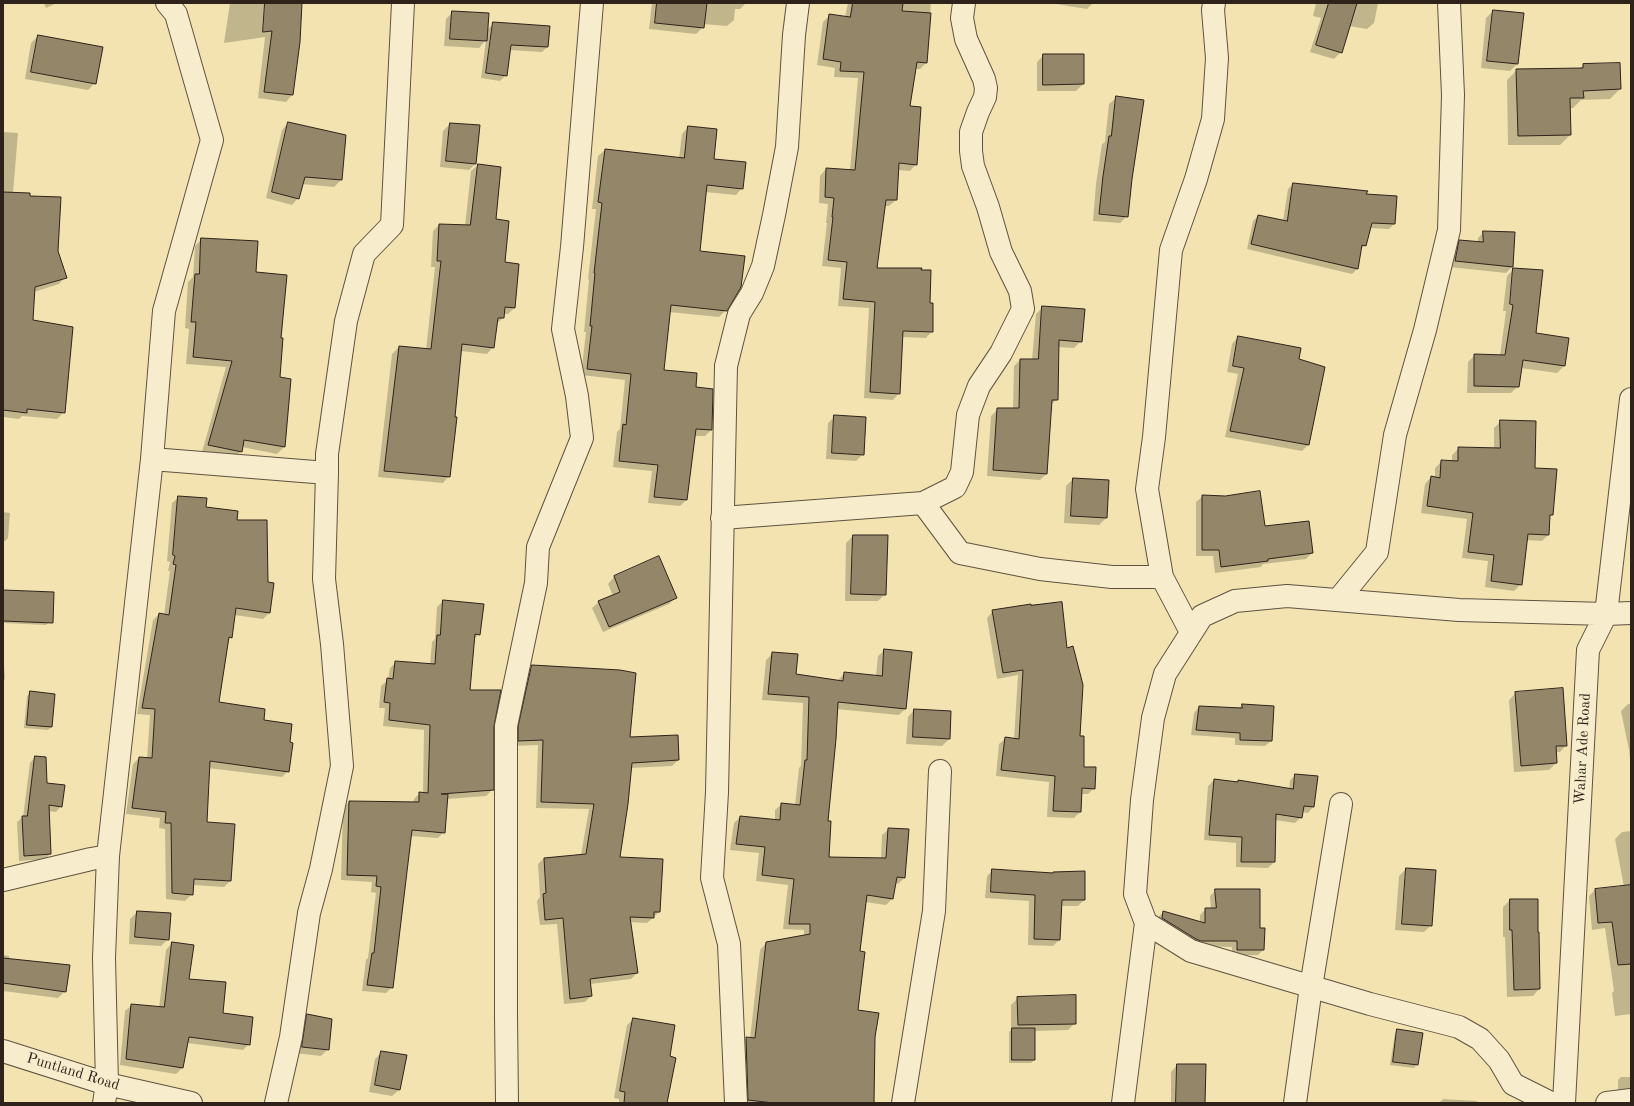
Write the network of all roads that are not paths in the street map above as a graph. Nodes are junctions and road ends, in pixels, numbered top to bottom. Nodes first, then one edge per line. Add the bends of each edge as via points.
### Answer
1 (167, 3) edge
2 (403, 3) edge
3 (592, 3) edge
4 (798, 3) edge
5 (964, 3) edge
6 (1214, 3) edge
7 (1449, 3) edge
8 (1631, 399) edge
9 (152, 459) junction
10 (327, 473) junction
11 (923, 503) junction
12 (722, 518) junction
13 (1162, 577) junction
14 (1338, 600) junction
15 (1631, 612) edge
16 (1606, 614) junction
17 (1191, 632) junction
18 (940, 771) dead end
19 (1341, 804) dead end
20 (108, 856) junction
21 (3, 880) edge
22 (1146, 923) junction
23 (1311, 987) junction
24 (3, 1051) edge
25 (106, 1093) edge
26 (1631, 1100) edge
27 (191, 1103) edge
28 (276, 1103) edge
29 (507, 1103) edge
30 (736, 1103) edge
31 (903, 1103) edge
32 (1123, 1103) edge
33 (1295, 1103) edge
34 (1551, 1103) edge
35 (1564, 1103) edge
36 (1607, 1103) edge

1 - 9 street via 176,14 212,140 164,311
2 - 10 street via 392,225 364,254 346,321 327,454
3 - 29 street via 563,329 577,396 582,438 538,547 536,583 506,726
4 - 12 street via 787,148 774,215 763,266 752,293 739,314 726,366
5 - 11 street via 962,18 966,39 986,88 971,132 973,166 988,207 1000,252 1020,291 1023,308 1001,353 979,386 968,415 962,472 955,487
6 - 13 street via 1217,58 1213,119 1196,180 1171,250 1147,489
7 - 14 street via 1453,95 1449,230 1425,330 1395,435 1377,552
8 - 16 street, Wahar Ade Road
9 - 10 street
9 - 20 street
10 - 28 street via 324,579 342,766 322,869 309,913 291,1037
11 - 12 street
11 - 13 street via 960,553 1040,569 1112,577
12 - 30 street via 717,792 712,878 729,944
13 - 17 street
14 - 16 street via 1459,610
14 - 17 street via 1287,596 1235,601 1202,616
15 - 16 street
16 - 35 street, Wahar Ade Road via 1588,650
17 - 22 street via 1165,674 1153,718 1142,800 1135,894
18 - 31 street via 934,911
19 - 23 street
20 - 21 street
20 - 25 street via 104,958
22 - 23 street via 1192,951
22 - 32 street
23 - 33 street
23 - 34 street via 1459,1027 1480,1039 1499,1060 1513,1084
24 - 25 street, Puntland Road
25 - 27 street, Puntland Road
26 - 36 street

